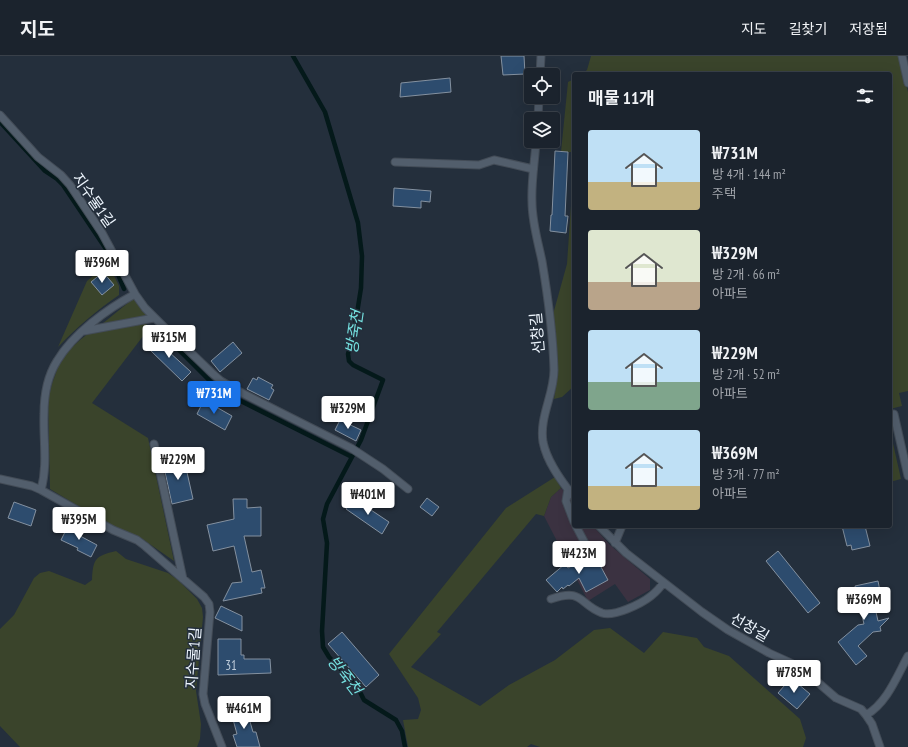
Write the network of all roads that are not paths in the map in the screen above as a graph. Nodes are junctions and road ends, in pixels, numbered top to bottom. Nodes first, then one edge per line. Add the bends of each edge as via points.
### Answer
1 (541, 56) edge
2 (902, 56) edge
3 (540, 68) edge
4 (908, 83) edge
5 (0, 115) edge
6 (535, 148) edge
7 (395, 162) dead end
8 (534, 168) junction
9 (135, 294) junction
10 (154, 318) junction
11 (83, 331) junction
12 (894, 414) dead end
13 (154, 444) dead end
14 (908, 476) edge
15 (0, 479) edge
16 (568, 489) junction
17 (42, 490) junction
18 (408, 490) dead end
19 (572, 494) edge
20 (572, 517) edge
21 (577, 528) edge
22 (601, 528) edge
23 (621, 528) edge
24 (615, 543) junction
25 (588, 549) dead end
26 (183, 579) junction
27 (664, 583) junction
28 (551, 599) dead end
29 (908, 656) edge
30 (866, 714) junction
31 (222, 747) edge
32 (880, 747) edge

1 - 3 lane
2 - 4 lane
5 - 9 lane, 지수물1길 via 38,157 61,175 70,186 102,233
6 - 8 lane, 선창길
7 - 8 lane via 479,165 494,160
8 - 16 lane, 선창길 via 532,209 546,290 554,371 542,433 547,454
9 - 10 lane, 지수물1길
9 - 11 lane
10 - 11 lane
10 - 18 lane, 지수물1길 via 221,381 351,448 383,469
11 - 17 lane via 67,347 49,378 45,395 46,461
12 - 14 lane
13 - 26 lane
15 - 17 lane, 지수물1길
16 - 19 lane, 선창길
16 - 20 lane via 566,501
17 - 26 lane, 지수물1길 via 113,530 137,540
21 - 25 lane
22 - 24 lane, 선창길
23 - 24 lane
24 - 27 lane, 선창길
26 - 31 lane, 지수물1길 via 209,604 203,694
27 - 28 lane via 650,598 612,614 602,613 577,596
27 - 30 lane, 선창길 via 728,630 791,662 836,698 861,709
29 - 30 lane via 885,698 873,711
30 - 32 lane

